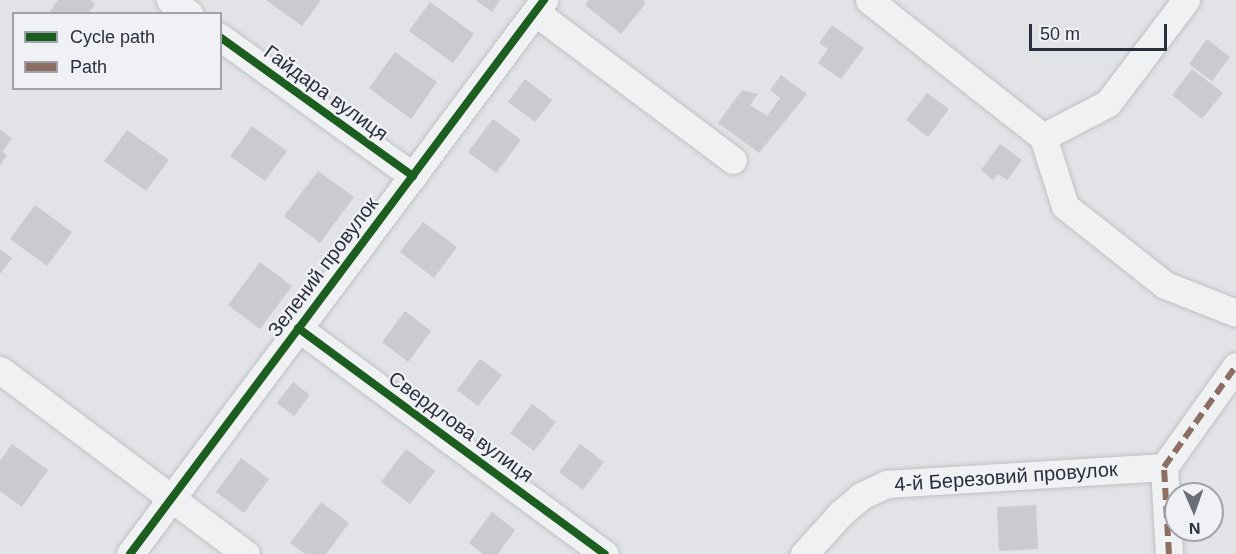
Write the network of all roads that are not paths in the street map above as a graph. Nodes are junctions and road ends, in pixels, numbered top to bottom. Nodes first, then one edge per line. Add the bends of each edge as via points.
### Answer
1 (170, 0) edge
2 (869, 0) edge
3 (1186, 0) edge
4 (540, 6) edge
5 (186, 12) edge
6 (222, 38) edge
7 (1042, 137) junction
8 (733, 160) dead end
9 (413, 176) junction
10 (1236, 313) edge
11 (298, 328) junction
12 (1236, 366) edge
13 (0, 370) edge
14 (1164, 467) junction
15 (172, 498) junction
16 (130, 554) edge
17 (246, 554) edge
18 (604, 554) edge
19 (804, 554) edge
20 (1169, 554) edge

1 - 5 street
2 - 7 street
3 - 7 street via 1108,103
4 - 8 street
4 - 9 street, Зелений провулок
6 - 9 street, Гайдара вулиця
7 - 10 street via 1065,206 1165,285
9 - 11 street, Зелений провулок
11 - 15 street, Зелений провулок
11 - 18 street, Свердлова вулиця
12 - 14 street
13 - 15 street
14 - 19 street, 4-й Березовий провулок via 887,484 861,496
14 - 20 street
15 - 16 street, Зелений провулок
15 - 17 street

